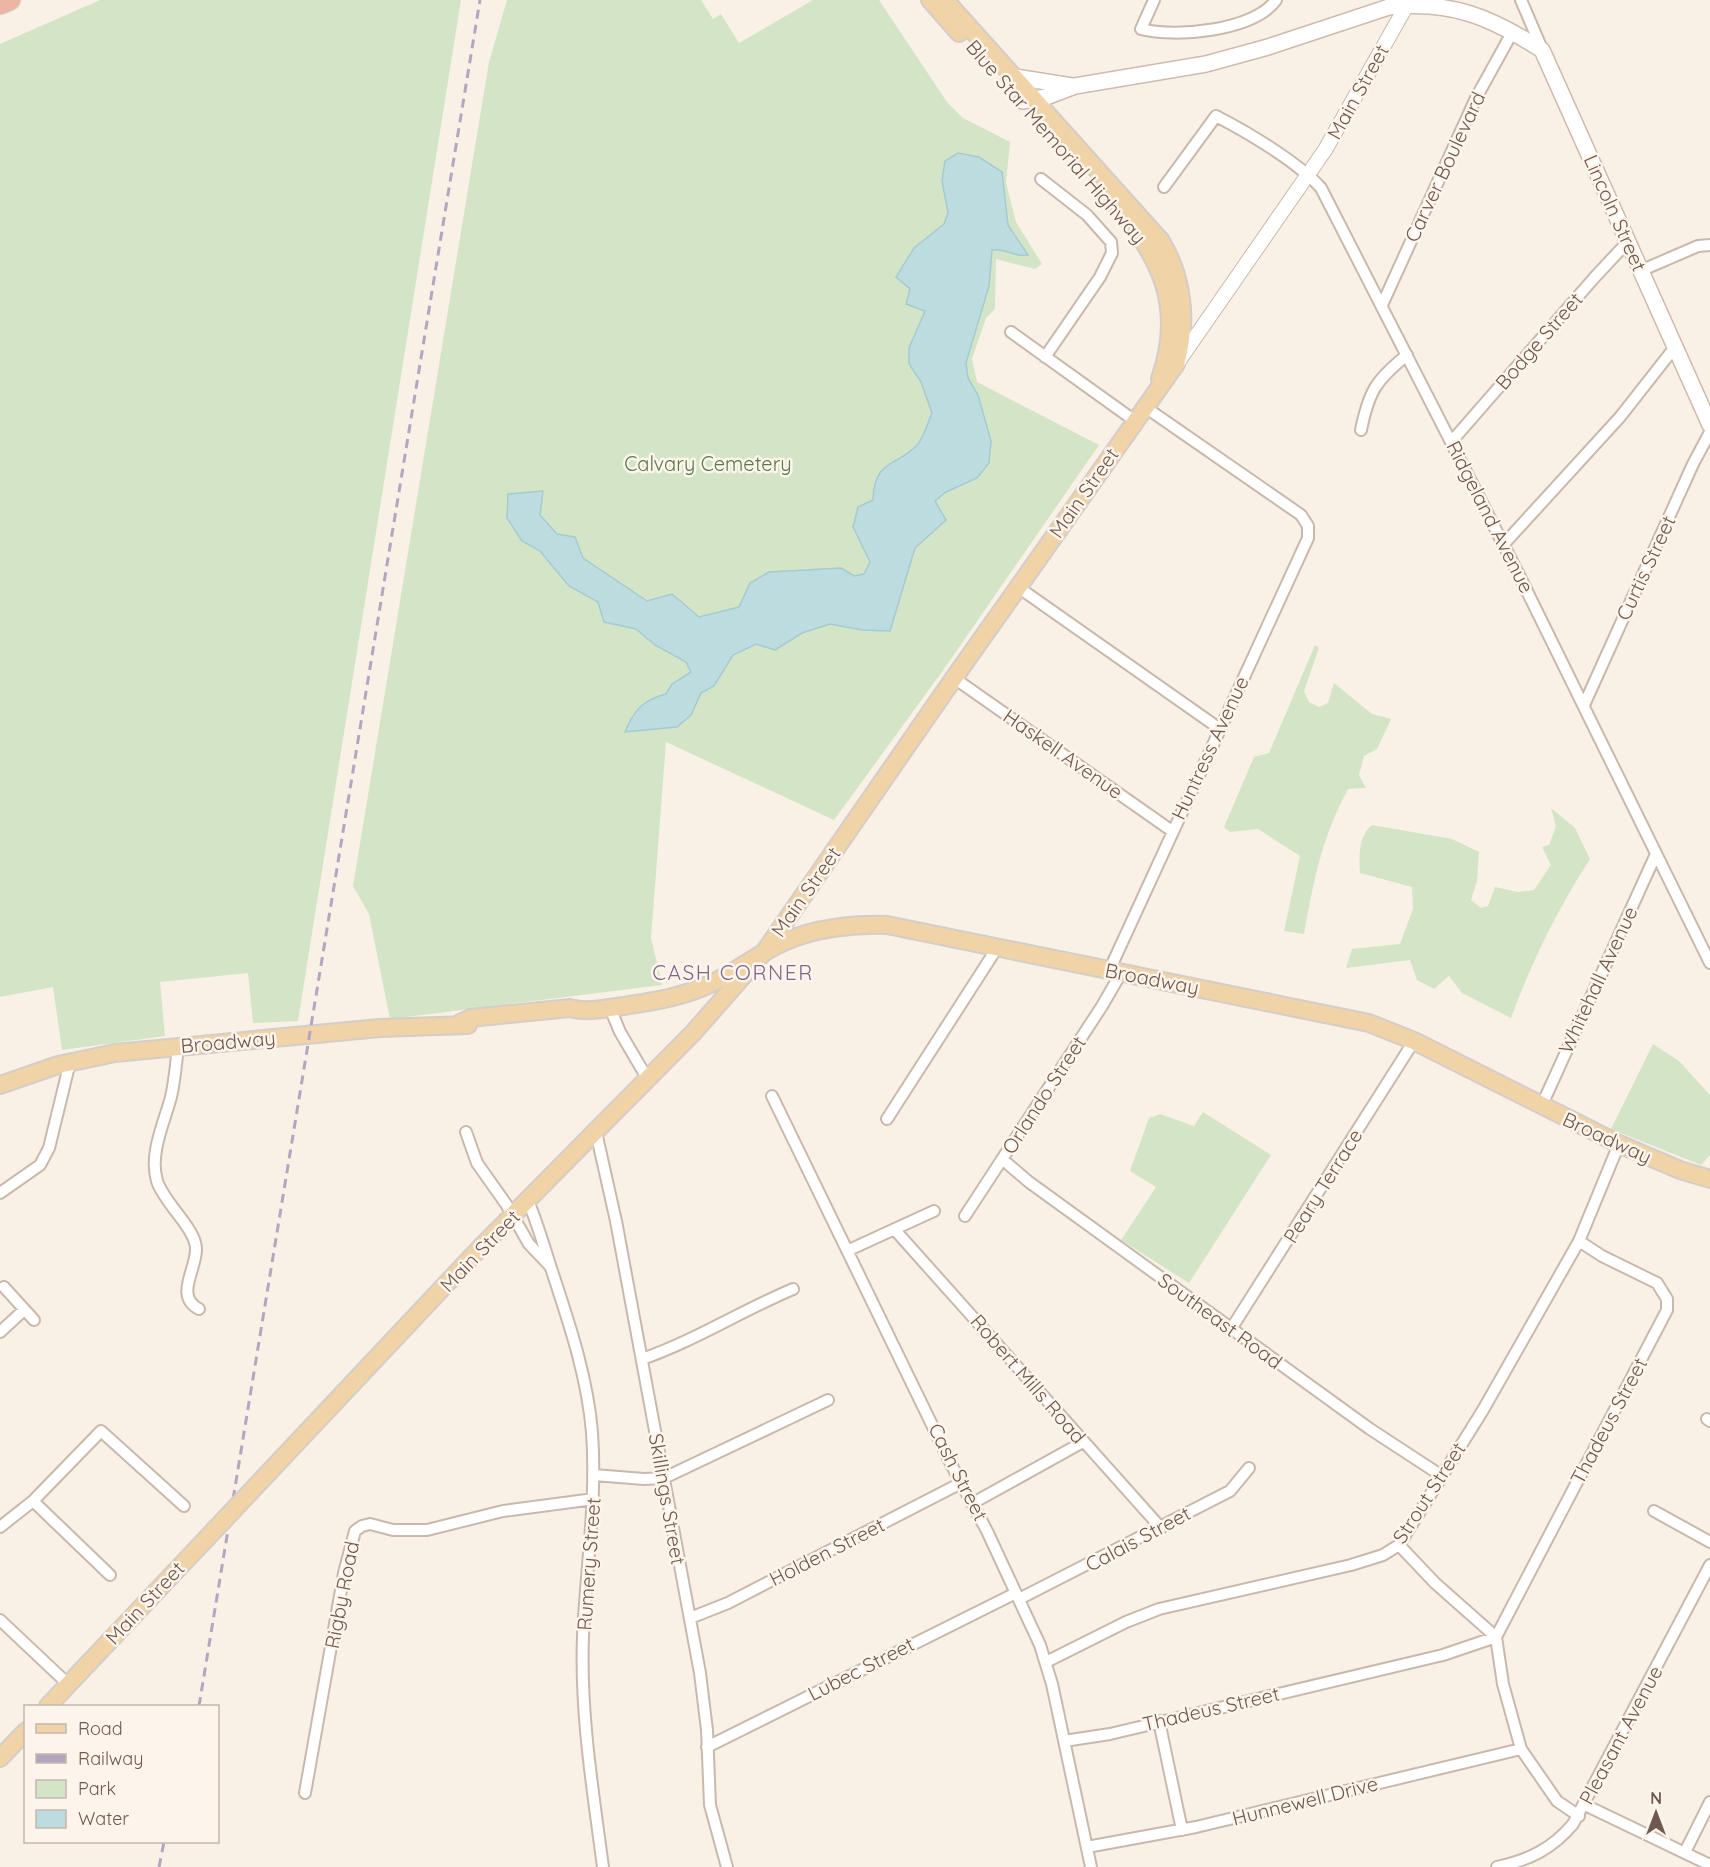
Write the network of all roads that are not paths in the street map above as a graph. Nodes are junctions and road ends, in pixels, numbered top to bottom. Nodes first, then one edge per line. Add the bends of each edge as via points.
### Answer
1 (10, 0) edge
2 (930, 0) edge
3 (945, 0) edge
4 (1154, 0) edge
5 (1276, 0) edge
6 (1521, 0) edge
7 (1409, 2) edge
8 (0, 4) edge
9 (1513, 31) junction
10 (1542, 50) junction
11 (1015, 77) junction
12 (1075, 86) junction
13 (1029, 100) junction
14 (1308, 176) junction
15 (1041, 179) dead end
16 (1164, 187) dead end
17 (1629, 245) junction
18 (1710, 245) edge
19 (1640, 270) junction
20 (1382, 305) junction
21 (1011, 333) dead end
22 (1675, 347) junction
23 (1407, 355) junction
24 (1045, 357) junction
25 (1176, 364) junction
26 (1144, 409) junction
27 (1710, 425) edge
28 (1361, 430) dead end
29 (1710, 432) edge
30 (1452, 441) junction
31 (1503, 545) junction
32 (1018, 586) junction
33 (954, 678) junction
34 (1584, 705) junction
35 (1220, 729) junction
36 (1172, 831) junction
37 (1656, 854) junction
38 (997, 948) junction
39 (765, 951) junction
40 (1710, 963) edge
41 (1115, 972) junction
42 (610, 1008) junction
43 (1414, 1041) junction
44 (178, 1047) junction
45 (70, 1062) junction
46 (647, 1078) junction
47 (0, 1085) edge
48 (772, 1096) dead end
49 (1541, 1107) junction
50 (887, 1119) dead end
51 (466, 1132) dead end
52 (596, 1132) junction
53 (1619, 1144) junction
54 (1002, 1159) junction
55 (1708, 1176) edge
56 (0, 1193) edge
57 (528, 1201) junction
58 (934, 1211) dead end
59 (514, 1216) junction
60 (965, 1216) dead end
61 (895, 1230) junction
62 (1579, 1241) junction
63 (849, 1250) junction
64 (550, 1266) junction
65 (4, 1287) dead end
66 (792, 1289) dead end
67 (199, 1309) dead end
68 (24, 1310) junction
69 (34, 1320) dead end
70 (1231, 1329) junction
71 (0, 1332) edge
72 (642, 1359) junction
73 (828, 1400) dead end
74 (1083, 1442) junction
75 (1250, 1468) dead end
76 (594, 1475) junction
77 (1442, 1476) junction
78 (664, 1478) junction
79 (961, 1483) junction
80 (594, 1499) junction
81 (33, 1501) junction
82 (973, 1503) junction
83 (184, 1506) dead end
84 (1654, 1511) dead end
85 (0, 1527) edge
86 (1161, 1528) junction
87 (1710, 1542) edge
88 (1398, 1545) junction
89 (1710, 1565) edge
90 (110, 1575) dead end
91 (1017, 1596) junction
92 (690, 1618) junction
93 (0, 1620) edge
94 (1496, 1637) junction
95 (1046, 1662) junction
96 (69, 1685) junction
97 (50, 1705) edge
98 (1159, 1721) junction
99 (24, 1733) edge
100 (1064, 1741) junction
101 (707, 1746) junction
102 (1521, 1749) junction
103 (0, 1758) edge
104 (305, 1793) dead end
105 (1710, 1802) edge
106 (1585, 1805) junction
107 (1578, 1816) junction
108 (1182, 1830) junction
109 (1087, 1847) junction
110 (1685, 1852) junction
111 (1710, 1865) edge
112 (603, 1867) edge
113 (727, 1867) edge
114 (1091, 1867) edge
115 (1497, 1867) edge

1 - 8 highway
2 - 13 main road, Blue Star Memorial Highway
3 - 11 main road, Blue Star Memorial Highway
4 - 5 street via 1142,29 1163,34 1230,25 1264,10
6 - 10 street, Lincoln Street
7 - 9 main road via 1471,11
7 - 12 main road via 1372,10 1268,47 1206,64
7 - 14 street, Main Street
9 - 10 main road
9 - 20 street, Carver Boulevard via 1476,98
10 - 17 main road, Lincoln Street
11 - 12 main road
11 - 13 main road, Blue Star Memorial Highway
12 - 13 main road
13 - 25 main road, Blue Star Memorial Highway via 1144,220 1165,249 1177,280 1183,314
13 - 26 main road, Blue Star Memorial Highway via 1125,215 1162,274 1170,312 1169,341 1163,369
14 - 16 street, Ridgeland Avenue via 1216,116
14 - 20 street, Ridgeland Avenue via 1321,188
14 - 25 street, Main Street
15 - 24 street via 1087,215 1111,242 1112,253
17 - 19 main road, Lincoln Street
17 - 30 street, Bodge Street via 1594,278
18 - 19 street via 1698,246
19 - 22 main road, Lincoln Street
20 - 23 street, Ridgeland Avenue
21 - 24 street
22 - 27 main road, Lincoln Street
22 - 31 street via 1620,417
23 - 28 street via 1373,387
23 - 30 street, Ridgeland Avenue
24 - 26 street
25 - 26 main road, Main Street
26 - 32 main road, Main Street
26 - 35 street, Huntress Avenue via 1301,515 1308,526 1308,538
29 - 34 street, Curtis Street
30 - 31 street, Ridgeland Avenue
31 - 34 street, Ridgeland Avenue
32 - 33 main road, Main Street
32 - 35 street
33 - 36 street, Haskell Avenue
33 - 39 main road, Main Street
34 - 37 street, Ridgeland Avenue
35 - 36 street, Huntress Avenue
36 - 41 street, Huntress Avenue
37 - 40 street, Ridgeland Avenue
37 - 49 street, Whitehall Avenue
38 - 39 main road, Broadway via 887,925 864,924 809,934
38 - 41 main road, Broadway
38 - 50 street
39 - 42 main road, Broadway via 698,990
39 - 46 main road, Main Street
41 - 43 main road, Broadway via 1369,1023
41 - 54 street, Orlando Street via 1102,1006
42 - 44 main road, Broadway via 570,1008 471,1018 459,1023
42 - 46 street
43 - 49 main road, Broadway
43 - 70 street, Peary Terrace
44 - 45 main road, Broadway
44 - 67 street via 171,1095 156,1149 155,1171 161,1192 196,1245 187,1297
45 - 47 main road, Broadway
45 - 56 street via 49,1148 40,1165
46 - 52 main road, Main Street
48 - 63 street, Cash Street
49 - 53 main road, Broadway
51 - 59 street, Rumery Street via 477,1163
52 - 57 main road, Main Street
52 - 72 street, Skillings Street
53 - 55 main road, Broadway via 1680,1170
53 - 62 street, Strout Street
54 - 60 street, Orlando Street
54 - 70 street, Southeast Road
57 - 59 main road, Main Street
57 - 64 street, Rumery Street
58 - 61 street
59 - 64 street, Rumery Street via 529,1244
59 - 96 main road, Main Street, bridge
61 - 63 street
61 - 74 street, Robert Mills Road
62 - 77 street, Strout Street
62 - 94 street, Thadeus Street via 1657,1283 1667,1299 1667,1310
63 - 79 street, Cash Street
64 - 76 street, Rumery Street via 583,1374
65 - 68 street
66 - 72 street via 675,1348
68 - 69 street
68 - 71 street
70 - 77 street, Southeast Road via 1389,1443
72 - 78 street, Skillings Street
73 - 78 street
74 - 82 street
74 - 86 street, Robert Mills Road
75 - 86 street, Calais Street via 1230,1491
76 - 78 street
76 - 80 street, Rumery Street
77 - 88 street, Strout Street
78 - 92 street, Skillings Street
79 - 82 street, Cash Street
79 - 92 street, Holden Street via 728,1603
80 - 104 street, Rigby Road via 503,1511 427,1530 393,1530 370,1524 355,1531
80 - 112 street, Rumery Street via 583,1672 588,1754
81 - 83 street via 101,1431
81 - 85 street
81 - 90 street
82 - 91 street, Cash Street
84 - 87 street
86 - 91 street, Calais Street
88 - 94 street
88 - 95 street, Strout Street via 1383,1555 1351,1565 1159,1609
89 - 106 street, Pleasant Avenue
91 - 95 street, Cash Street
91 - 101 street, Lubec Street
92 - 101 street, Skillings Street
93 - 96 street
94 - 98 street, Thadeus Street via 1443,1655
94 - 102 street via 1503,1684
95 - 100 street, Cash Street
96 - 97 main road, Main Street
98 - 100 street, Thadeus Street
98 - 108 street
99 - 103 main road
100 - 109 street, Cash Street
101 - 113 street, Skillings Street via 710,1804
102 - 107 street via 1550,1793
102 - 108 street, Hunnewell Drive
105 - 110 street
106 - 107 street, Pleasant Avenue
106 - 110 street
107 - 115 street, Pleasant Avenue via 1545,1851
108 - 109 street, Hunnewell Drive
109 - 114 street, Cash Street
110 - 111 street

